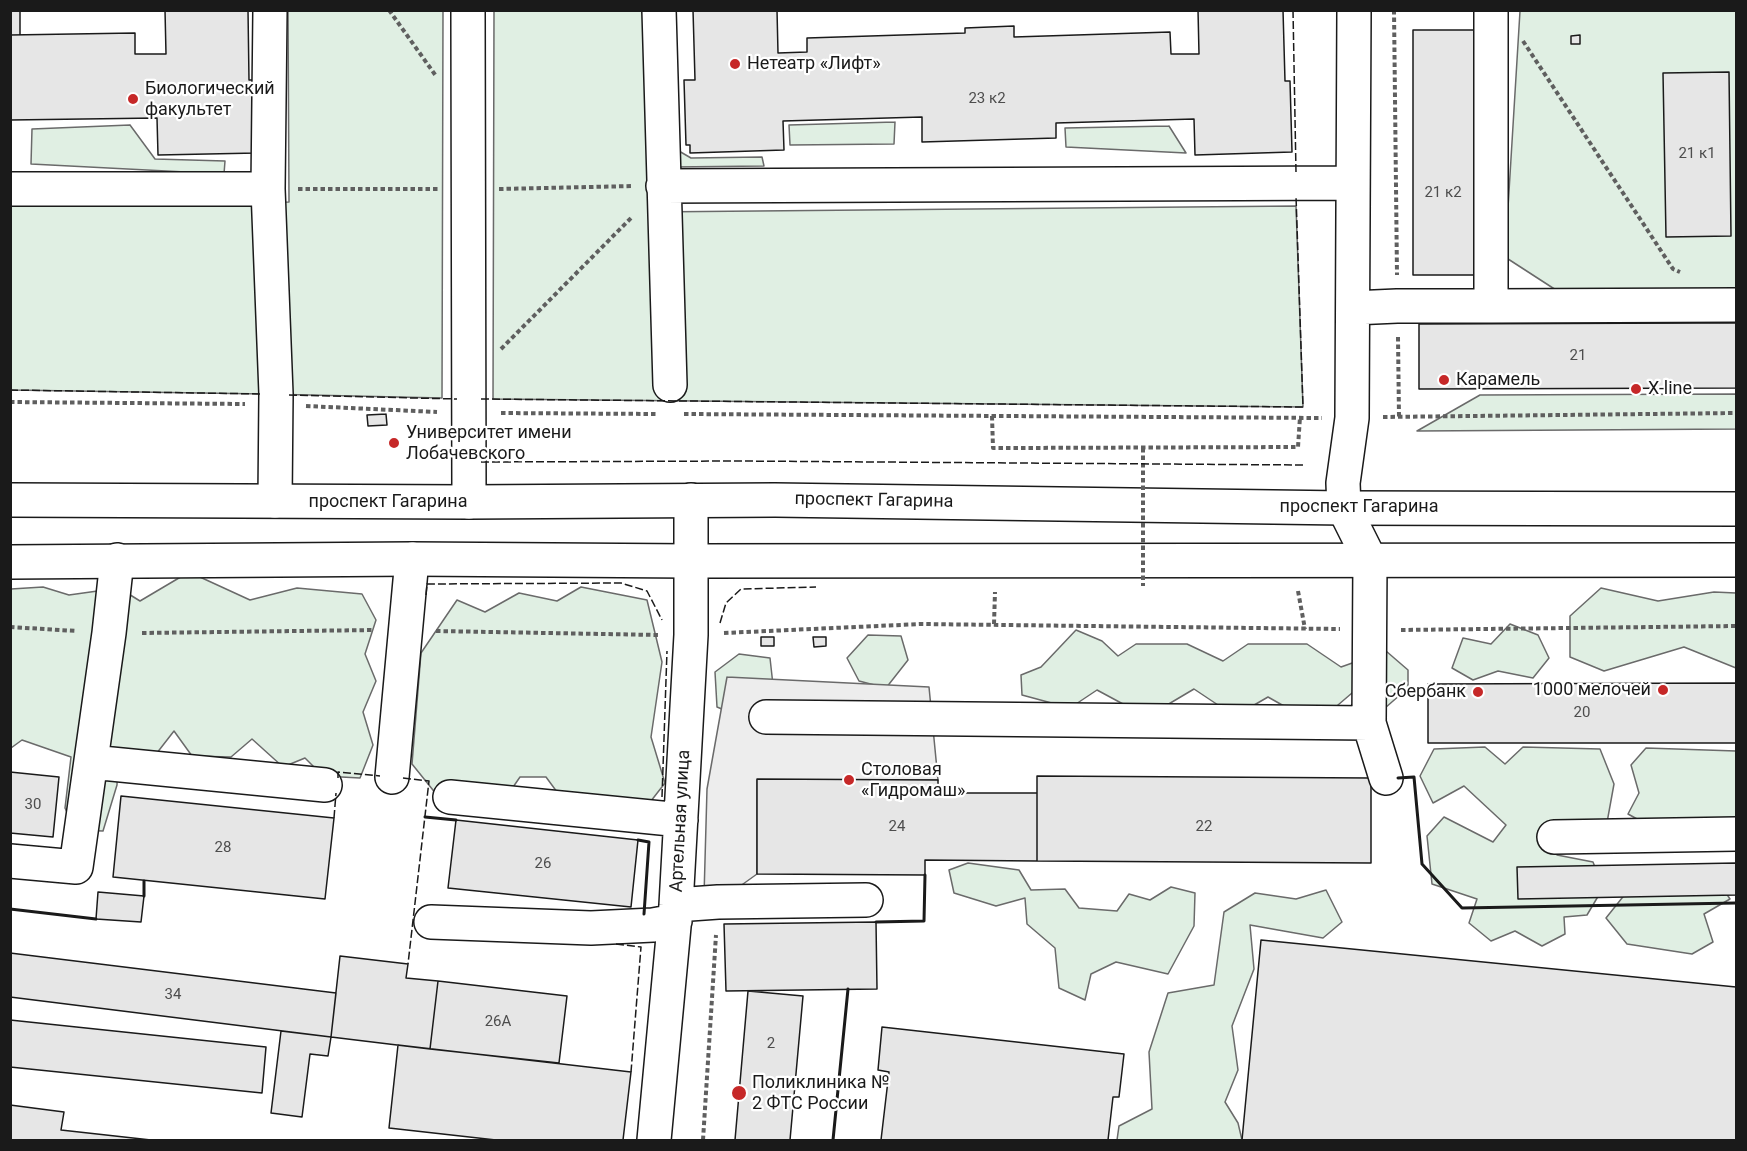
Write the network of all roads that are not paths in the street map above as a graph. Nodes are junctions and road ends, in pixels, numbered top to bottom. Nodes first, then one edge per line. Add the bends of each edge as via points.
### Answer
1 (270, 10) edge
2 (468, 10) edge
3 (659, 10) edge
4 (1354, 10) edge
5 (1491, 10) edge
6 (1353, 183) junction
7 (663, 186) junction
8 (10, 189) edge
9 (268, 189) junction
10 (1737, 305) edge
11 (1491, 306) junction
12 (1353, 308) junction
13 (670, 385) dead end
14 (10, 500) edge
15 (691, 500) junction
16 (275, 501) junction
17 (469, 502) junction
18 (1344, 508) junction
19 (1737, 509) edge
20 (412, 559) junction
21 (117, 560) junction
22 (1370, 560) junction
23 (1737, 560) edge
24 (691, 561) junction
25 (10, 562) edge
26 (766, 717) dead end
27 (1369, 723) junction
28 (91, 762) junction
29 (392, 777) dead end
30 (1386, 778) dead end
31 (325, 785) dead end
32 (450, 797) dead end
33 (681, 820) junction
34 (1737, 834) edge
35 (1554, 837) dead end
36 (10, 861) edge
37 (866, 900) dead end
38 (675, 913) junction
39 (431, 922) dead end
40 (654, 1140) edge

1 - 9 main road
2 - 17 main road
3 - 7 main road
4 - 6 main road
5 - 11 main road
6 - 7 main road
6 - 12 main road
7 - 13 main road
8 - 9 main road
9 - 16 main road via 276,394
10 - 11 main road
11 - 12 main road
12 - 18 main road via 1352,418
14 - 16 main road, проспект Гагарина
15 - 17 main road, проспект Гагарина
15 - 18 main road, проспект Гагарина
15 - 24 main road, Артельная улица
16 - 17 main road, проспект Гагарина
18 - 19 main road, проспект Гагарина
18 - 22 main road
20 - 21 main road
20 - 24 main road
20 - 29 main road
21 - 25 main road
21 - 28 main road
22 - 23 main road
22 - 24 main road
22 - 27 main road
24 - 33 main road, Артельная улица
26 - 27 main road
27 - 30 main road
28 - 31 main road
28 - 36 main road via 76,867
32 - 33 main road
33 - 38 main road, Артельная улица
34 - 35 main road
37 - 38 main road via 718,902
38 - 39 main road via 652,925
38 - 40 main road, Артельная улица

